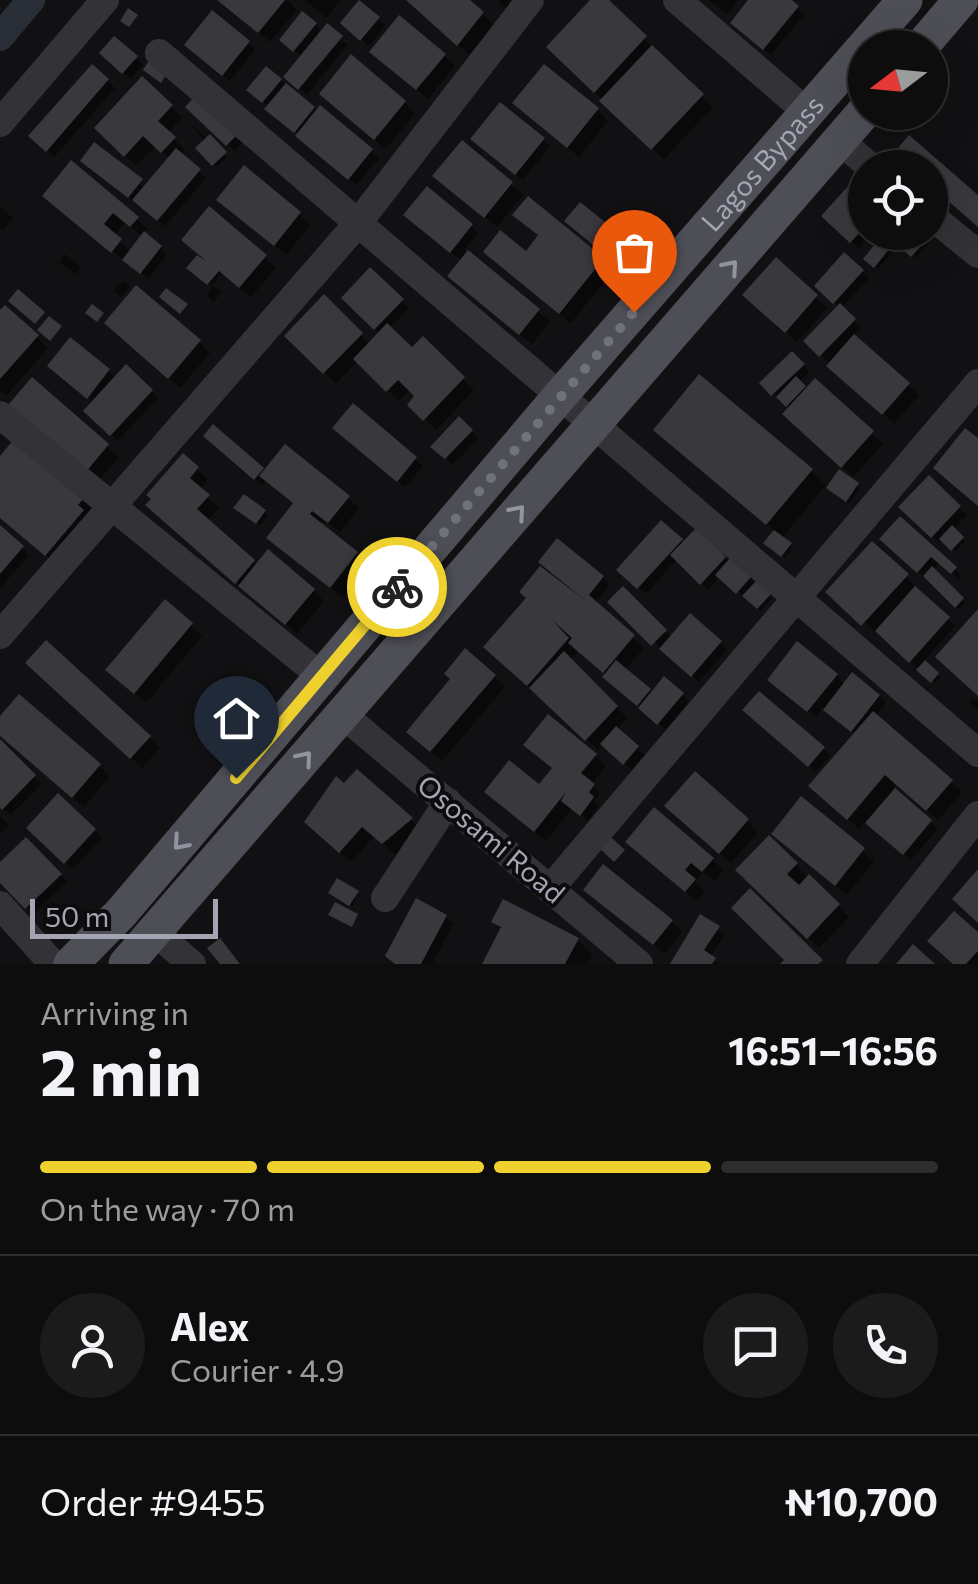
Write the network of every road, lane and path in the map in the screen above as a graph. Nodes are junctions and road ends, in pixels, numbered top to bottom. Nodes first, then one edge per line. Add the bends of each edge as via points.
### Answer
1 (105, 0) edge
2 (530, 0) edge
3 (678, 0) edge
4 (905, 0) edge
5 (961, 0) edge
6 (935, 30) edge
7 (159, 53) dead end
8 (808, 113) junction
9 (0, 123) edge
10 (849, 130) edge
11 (840, 141) junction
12 (851, 150) edge
13 (358, 223) junction
14 (948, 230) edge
15 (978, 254) edge
16 (978, 383) edge
17 (559, 397) junction
18 (0, 415) edge
19 (592, 427) junction
20 (114, 508) junction
21 (798, 596) junction
22 (0, 635) edge
23 (321, 676) junction
24 (342, 714) junction
25 (978, 753) edge
26 (448, 802) junction
27 (978, 815) edge
28 (550, 889) junction
29 (385, 898) dead end
30 (0, 905) edge
31 (156, 934) junction
32 (53, 964) edge
33 (71, 964) edge
34 (126, 964) edge
35 (192, 964) edge
36 (639, 964) edge
37 (860, 964) edge

1 - 9 street
2 - 13 street
3 - 8 street
4 - 8 main road, Lagos Bypass
5 - 6 main road
7 - 13 street
8 - 17 main road, Lagos Bypass
10 - 11 main road, Lagos Bypass
11 - 12 street
19 -> 11 main road, Lagos Bypass
13 - 17 street
13 - 20 street
14 - 15 street
16 - 21 street
17 - 19 street
17 - 23 main road, Lagos Bypass
18 - 20 street
19 - 21 street
24 -> 19 main road, Lagos Bypass
20 - 22 street
20 - 23 street
21 - 25 street
21 - 28 street
23 -> 33 main road, Lagos Bypass
24 - 26 street, Ososami Road
31 -> 24 main road, Lagos Bypass
26 - 28 street, Ososami Road
26 - 29 street
27 - 37 street
28 - 36 street, Ososami Road
30 - 32 street
31 - 34 main road, Lagos Bypass
31 - 35 street

